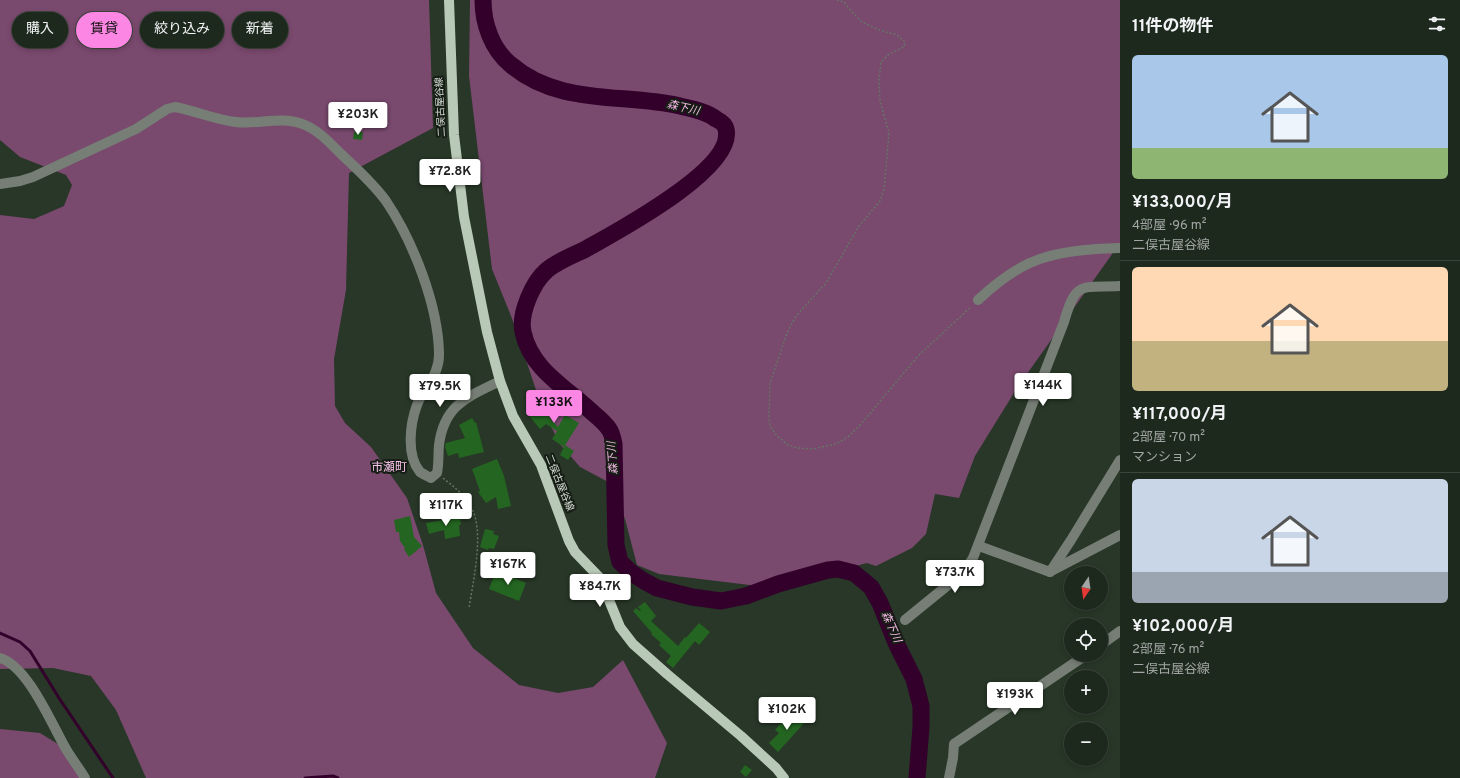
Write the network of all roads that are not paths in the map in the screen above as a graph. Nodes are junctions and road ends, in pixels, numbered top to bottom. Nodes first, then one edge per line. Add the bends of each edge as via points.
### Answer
1 (449, 0) edge
2 (0, 184) edge
3 (1120, 248) edge
4 (1120, 286) edge
5 (978, 300) road end
6 (500, 381) junction
7 (1120, 460) edge
8 (1120, 535) edge
9 (979, 546) junction
10 (1050, 572) junction
11 (905, 620) dead end
12 (1120, 631) edge
13 (1108, 640) edge
14 (0, 658) edge
15 (1076, 662) edge
16 (85, 778) edge
17 (784, 778) edge
18 (948, 778) edge

1 - 6 main road, 二俣古屋谷線 via 454,135 464,217 487,332
2 - 6 street via 20,182 33,177 136,129 167,109 175,107 236,122 284,120 305,125 322,136 374,186 404,233 422,275 435,314 440,356 434,378 417,404 411,431 412,453 421,473 431,478 437,473 440,445 449,414 459,403
3 - 5 street via 1068,252 1043,258 990,289
4 - 9 street via 1082,288 1070,302
6 - 17 main road, 二俣古屋谷線 via 513,416 541,465 569,541 575,552 600,578 620,627 633,644 741,736
7 - 10 street
8 - 10 street
9 - 10 street
9 - 11 street via 964,572
12 - 13 street
14 - 16 street via 12,664 39,698
15 - 18 street via 954,744

